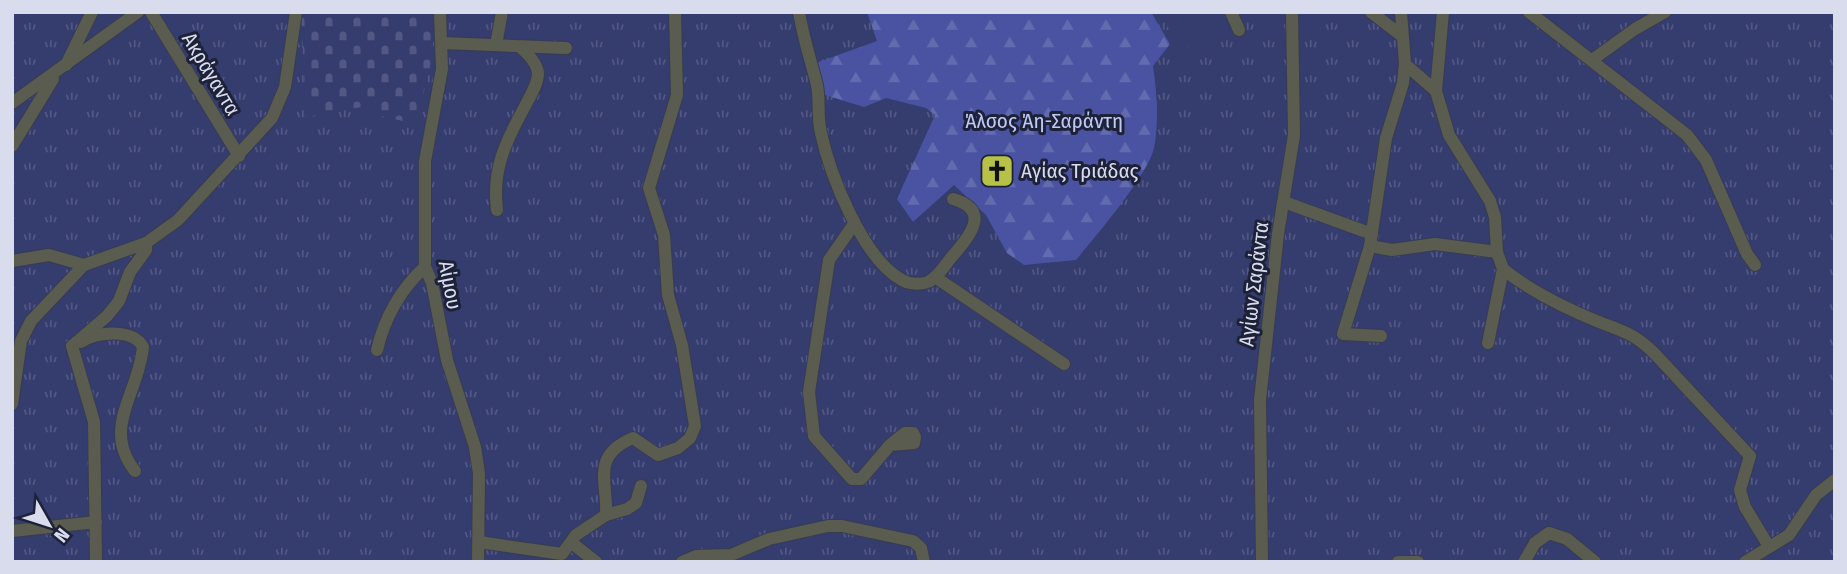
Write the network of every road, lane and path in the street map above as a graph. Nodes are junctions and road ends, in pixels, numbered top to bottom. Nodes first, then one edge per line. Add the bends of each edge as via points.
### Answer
1 (92, 12) edge
2 (138, 12) edge
3 (151, 12) edge
4 (296, 12) edge
5 (440, 12) edge
6 (502, 12) edge
7 (675, 12) edge
8 (799, 12) edge
9 (1231, 12) edge
10 (1292, 12) edge
11 (1371, 12) edge
12 (1401, 12) edge
13 (1443, 12) edge
14 (1529, 12) edge
15 (1664, 13) edge
16 (1240, 30) dead end
17 (1402, 36) junction
18 (443, 43) junction
19 (496, 45) junction
20 (520, 47) junction
21 (566, 48) dead end
22 (1592, 60) junction
23 (1405, 64) junction
24 (60, 72) junction
25 (1436, 91) junction
26 (12, 103) edge
27 (12, 146) edge
28 (239, 156) junction
29 (953, 199) dead end
30 (1284, 202) junction
31 (497, 210) dead end
32 (854, 224) junction
33 (1371, 240) junction
34 (145, 243) junction
35 (1497, 252) junction
36 (12, 261) edge
37 (84, 265) junction
38 (1755, 265) dead end
39 (425, 267) junction
40 (1503, 269) junction
41 (935, 277) junction
42 (1381, 336) dead end
43 (1488, 343) dead end
44 (73, 349) junction
45 (377, 350) dead end
46 (16, 352) edge
47 (1064, 364) dead end
48 (12, 404) edge
49 (890, 445) dead end
50 (135, 471) dead end
51 (1835, 480) edge
52 (641, 486) dead end
53 (606, 515) junction
54 (96, 522) junction
55 (12, 531) edge
56 (479, 542) junction
57 (572, 543) junction
58 (1768, 545) junction
59 (96, 562) edge
60 (478, 562) edge
61 (596, 562) edge
62 (682, 562) edge
63 (923, 562) edge
64 (1262, 562) edge
65 (1398, 562) edge
66 (1418, 562) edge
67 (1524, 562) edge
68 (1595, 562) edge
69 (1745, 562) edge

1 - 24 street
2 - 24 street
3 - 28 street, Ακράγαντα
4 - 28 street via 282,100
5 - 18 street, Αίμου
6 - 19 street
7 - 53 street via 677,95 649,188 664,235 667,286 695,426 690,438 669,453 658,455 633,438 612,453 602,470
8 - 32 street via 818,89 821,134
9 - 16 street
10 - 30 street, Αγίων Σαράντα via 1296,123
11 - 17 street
12 - 17 street
13 - 25 street
14 - 22 street
15 - 22 street
17 - 23 street
18 - 19 street
18 - 39 street, Αίμου via 441,84 426,141
19 - 20 street
20 - 21 street
20 - 31 street via 538,73 496,170
22 - 38 street via 1688,135 1706,160
23 - 25 street
23 - 33 street via 1386,138
24 - 26 street
24 - 27 street
25 - 35 street via 1449,135 1490,201
28 - 34 street via 178,220
29 - 41 street via 969,208 975,225
30 - 33 street
30 - 64 street, Αγίων Σαράντα via 1260,400
32 - 41 street via 899,279 915,284
32 - 49 street via 829,260 810,384 812,426 817,440 852,479 861,479
33 - 35 street via 1392,250 1436,244
33 - 42 street via 1343,334
34 - 37 street
34 - 44 street via 146,250 130,272 119,301
35 - 40 street
36 - 37 street via 49,254
37 - 46 street via 31,321
39 - 45 street via 390,313
39 - 56 street, Αίμου via 447,360 475,447
40 - 43 street
40 - 58 street via 1544,295 1639,338 1741,444 1750,462 1740,490 1742,499
41 - 47 street
44 - 50 street via 85,339 117,334 134,337 144,347 120,436 126,459
44 - 54 street via 94,422
46 - 48 street
51 - 58 street via 1816,495 1788,535
52 - 53 street via 636,503
53 - 57 street via 585,527
54 - 55 street
54 - 59 street
56 - 57 street via 552,555 562,554
56 - 60 street, Αίμου
57 - 61 street
58 - 69 street
62 - 63 street via 696,555 731,555 769,539 842,526 913,541 921,548
65 - 66 street
67 - 68 street via 1535,543 1549,533 1567,539

